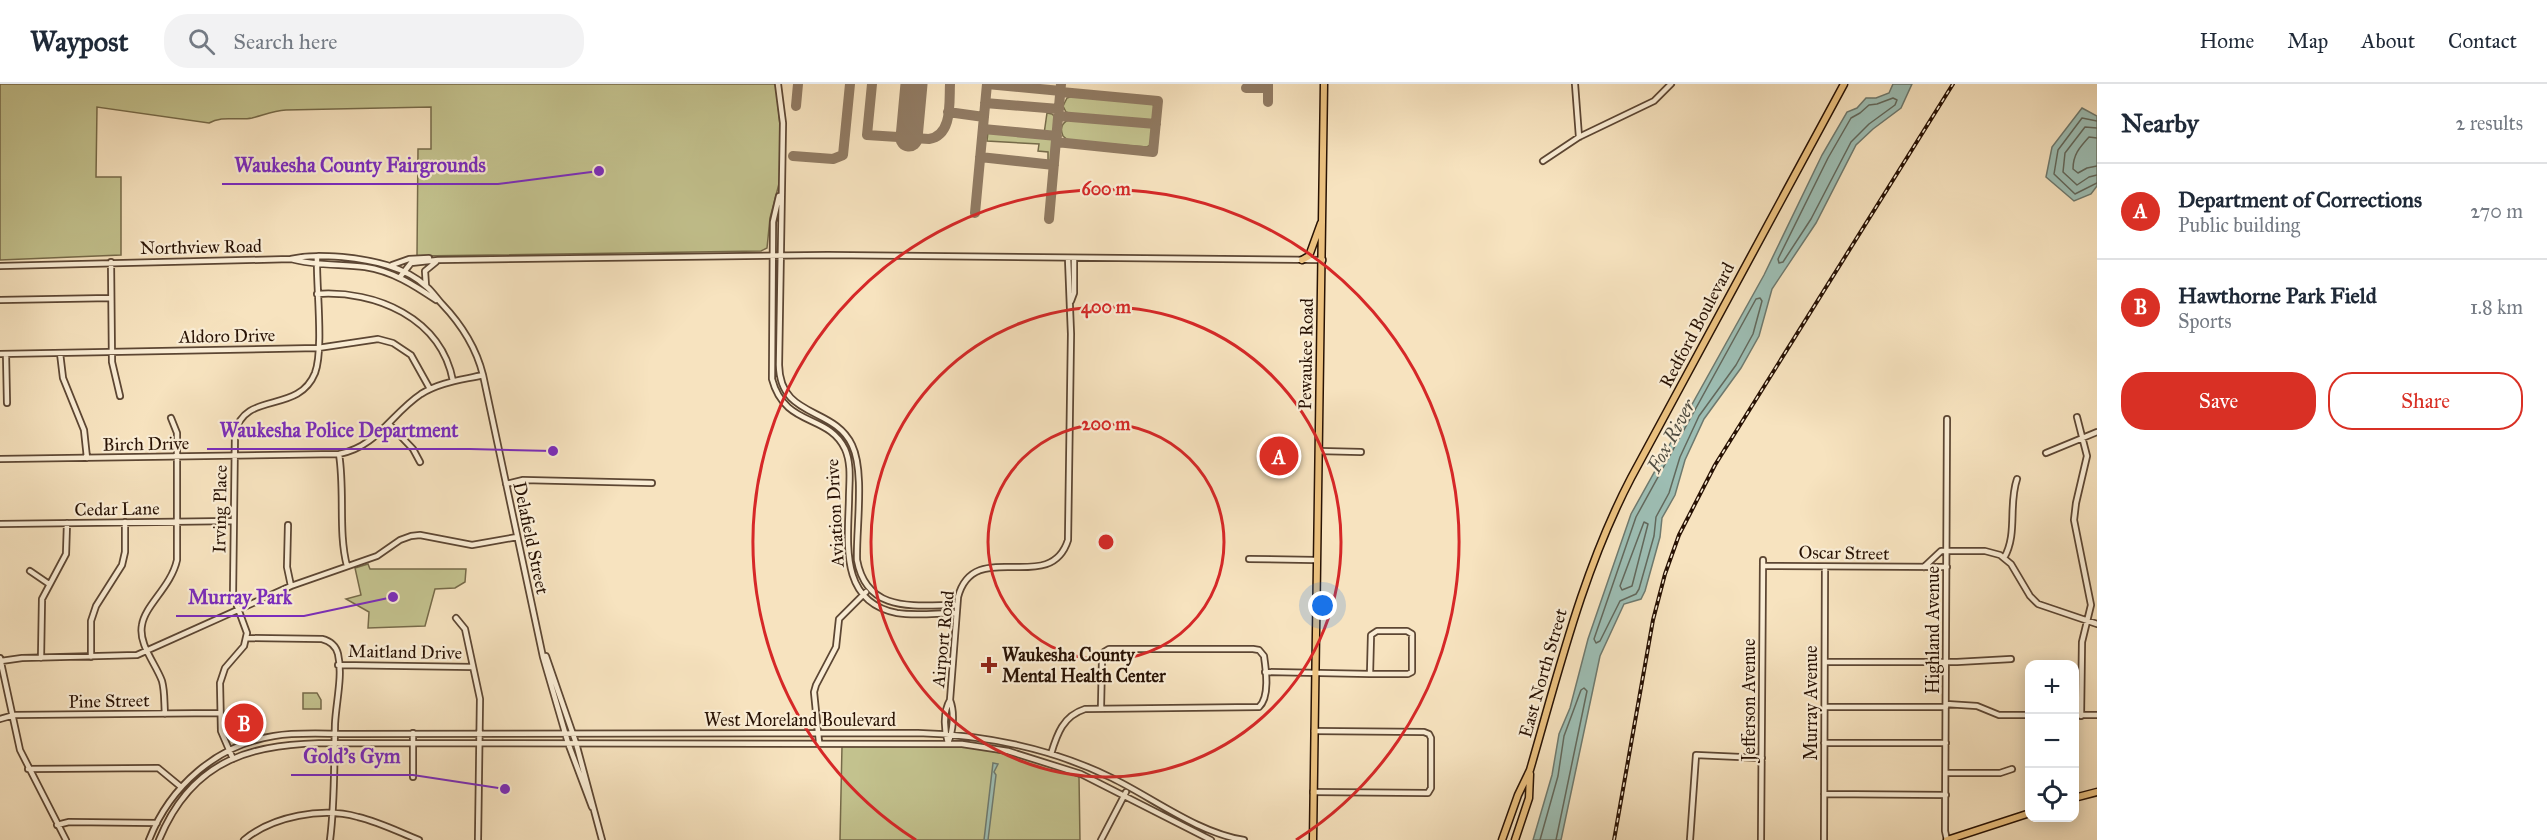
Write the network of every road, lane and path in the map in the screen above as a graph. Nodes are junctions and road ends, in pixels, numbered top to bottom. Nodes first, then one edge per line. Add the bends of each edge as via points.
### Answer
1 (778, 84) edge
2 (1324, 84) edge
3 (1575, 84) edge
4 (1671, 84) edge
5 (1844, 84) edge
6 (1579, 137) junction
7 (1543, 161) dead end
8 (782, 185) junction
9 (1323, 220) junction
10 (772, 256) junction
11 (780, 256) junction
12 (317, 257) junction
13 (1071, 258) junction
14 (413, 259) junction
15 (291, 260) junction
16 (438, 260) junction
17 (1302, 260) junction
18 (1323, 260) junction
19 (111, 262) junction
20 (317, 263) junction
21 (388, 265) junction
22 (0, 266) edge
23 (403, 271) junction
24 (400, 277) junction
25 (426, 286) junction
26 (317, 294) junction
27 (111, 298) junction
28 (0, 300) edge
29 (771, 302) junction
30 (780, 302) junction
31 (441, 303) junction
32 (318, 348) junction
33 (112, 352) junction
34 (60, 353) junction
35 (0, 354) edge
36 (6, 354) junction
37 (483, 375) junction
38 (453, 381) junction
39 (430, 389) junction
40 (785, 390) junction
41 (120, 396) dead end
42 (780, 399) junction
43 (7, 403) dead end
44 (2077, 417) dead end
45 (171, 418) dead end
46 (1947, 419) dead end
47 (830, 420) junction
48 (389, 424) junction
49 (825, 427) junction
50 (2097, 432) edge
51 (2081, 438) junction
52 (1319, 452) junction
53 (1361, 452) dead end
54 (2046, 453) dead end
55 (339, 454) junction
56 (235, 456) junction
57 (177, 457) junction
58 (87, 458) junction
59 (0, 459) edge
60 (420, 462) dead end
61 (2017, 479) dead end
62 (652, 483) dead end
63 (506, 484) junction
64 (849, 488) junction
65 (858, 488) junction
66 (849, 512) junction
67 (857, 512) junction
68 (234, 521) junction
69 (124, 522) junction
70 (178, 522) junction
71 (67, 523) junction
72 (0, 524) edge
73 (288, 525) dead end
74 (517, 537) junction
75 (1947, 550) junction
76 (2004, 558) junction
77 (1249, 559) dead end
78 (1315, 560) junction
79 (1763, 563) joint
80 (347, 566) junction
81 (1826, 567) junction
82 (1924, 567) junction
83 (1947, 567) junction
84 (30, 571) dead end
85 (48, 584) junction
86 (1585, 584) joint
87 (291, 586) junction
88 (870, 589) junction
89 (863, 594) junction
90 (913, 605) junction
91 (957, 605) junction
92 (237, 609) junction
93 (913, 613) junction
94 (956, 613) junction
95 (456, 618) dead end
96 (2088, 621) junction
97 (2097, 624) edge
98 (246, 638) junction
99 (148, 650) junction
100 (92, 657) junction
101 (41, 658) junction
102 (0, 659) edge
103 (2011, 659) dead end
104 (1825, 662) junction
105 (1947, 662) junction
106 (338, 665) junction
107 (473, 667) junction
108 (1265, 672) junction
109 (1313, 673) junction
110 (1370, 674) junction
111 (950, 700) junction
112 (1825, 706) junction
113 (1946, 706) junction
114 (1101, 707) junction
115 (220, 713) junction
116 (563, 713) junction
117 (165, 714) junction
118 (14, 715) junction
119 (2025, 715) edge
120 (2097, 715) edge
121 (2081, 716) joint
122 (0, 719) edge
123 (1314, 730) junction
124 (413, 733) junction
125 (566, 733) junction
126 (680, 733) junction
127 (728, 733) junction
128 (769, 733) junction
129 (819, 733) junction
130 (901, 733) junction
131 (335, 734) junction
132 (352, 734) junction
133 (480, 734) junction
134 (512, 734) junction
135 (540, 734) junction
136 (573, 734) junction
137 (609, 734) junction
138 (631, 734) junction
139 (945, 734) junction
140 (951, 735) junction
141 (982, 738) junction
142 (413, 742) junction
143 (480, 742) junction
144 (512, 742) junction
145 (541, 742) junction
146 (576, 742) junction
147 (609, 742) junction
148 (631, 742) junction
149 (680, 742) junction
150 (728, 742) junction
151 (769, 742) junction
152 (819, 742) junction
153 (901, 742) junction
154 (1824, 742) junction
155 (335, 743) junction
156 (352, 743) junction
157 (568, 743) junction
158 (948, 743) junction
159 (1946, 743) junction
160 (980, 746) junction
161 (229, 751) junction
162 (1051, 754) junction
163 (1762, 758) junction
164 (232, 759) junction
165 (582, 762) junction
166 (1049, 762) junction
167 (575, 765) junction
168 (28, 769) junction
169 (2012, 769) dead end
170 (1530, 770) junction
171 (1099, 772) junction
172 (1946, 772) junction
173 (413, 777) dead end
174 (1095, 780) junction
175 (584, 782) junction
176 (181, 787) junction
177 (1128, 787) junction
178 (2097, 790) edge
179 (1313, 792) junction
180 (188, 793) junction
181 (1125, 794) junction
182 (1824, 794) junction
183 (1946, 795) junction
184 (2079, 797) edge
185 (334, 814) junction
186 (2025, 815) edge
187 (156, 823) junction
188 (57, 825) junction
189 (165, 825) junction
190 (1235, 839) edge
191 (66, 840) edge
192 (149, 840) edge
193 (159, 840) edge
194 (244, 840) edge
195 (330, 840) edge
196 (419, 840) edge
197 (478, 840) edge
198 (602, 840) edge
199 (1101, 840) edge
200 (1211, 840) edge
201 (1244, 840) edge
202 (1313, 840) edge
203 (1504, 840) edge
204 (1515, 840) edge
205 (1690, 840) edge
206 (1761, 840) edge
207 (1824, 840) edge
208 (1947, 840) edge

1 - 8 street via 783,123
2 - 9 main road, Pewaukee Road
3 - 6 street
4 - 6 street via 1654,101
5 - 86 main road, Redford Boulevard via 1631,478 1603,534
6 - 7 street
8 - 10 street via 773,217
8 - 11 street
9 - 17 main road via 1309,256
9 - 18 main road, Pewaukee Road
10 - 11 street
10 - 16 street
10 - 29 street
11 - 13 street
11 - 30 street
12 - 15 street
12 - 20 street, Irving Place
12 - 21 street
13 - 17 street
13 - 91 street, Airport Road via 1074,293 1066,546 1059,557 1044,566 976,571 962,585
14 - 16 street
14 - 21 street
14 - 23 street
15 - 19 street, Northview Road
15 - 20 street, Northview Road
16 - 23 street via 412,263
16 - 25 street via 425,271
17 - 18 street
18 - 52 main road, Pewaukee Road
19 - 22 street, Northview Road
19 - 27 street
20 - 24 street, Northview Road via 368,268
20 - 26 street, Irving Place
21 - 23 street, Delafield Street
23 - 24 street
23 - 25 street, Delafield Street
24 - 31 street, Delafield Street
25 - 31 street, Delafield Street
26 - 32 street, Irving Place
26 - 38 street via 358,295 400,310 434,341
27 - 28 street
27 - 33 street
29 - 30 street
29 - 42 street via 771,371
30 - 40 street via 779,367
31 - 37 street, Delafield Street via 467,336
32 - 33 street, Aldoro Drive
32 - 39 street, Aldoro Drive via 367,340 393,343 411,356
32 - 56 street, Irving Place via 315,373 302,391 256,407 241,417 235,433
33 - 34 street, Aldoro Drive
33 - 41 street
34 - 36 street, Aldoro Drive
34 - 58 street via 63,378 84,430
35 - 36 street, Aldoro Drive
36 - 43 street
37 - 38 street, Birch Drive
37 - 63 street, Delafield Street
38 - 39 street, Birch Drive
39 - 48 street, Birch Drive
40 - 42 street
40 - 47 street, Aviation Drive via 798,405
42 - 49 street, Aviation Drive via 796,414
44 - 51 street
45 - 57 street via 177,429
46 - 75 street, Highland Avenue
47 - 49 street
47 - 65 street, Aviation Drive via 853,446
48 - 55 street, Birch Drive via 366,445
48 - 60 street
49 - 64 street, Aviation Drive via 845,449
50 - 51 street
51 - 54 street
51 - 96 street via 2087,459 2074,520 2091,600
52 - 53 street
52 - 78 main road, Pewaukee Road
55 - 56 street, Birch Drive
55 - 80 street
56 - 57 street, Birch Drive
56 - 68 street, Irving Place
57 - 58 street, Birch Drive
57 - 70 street
58 - 59 street, Birch Drive
61 - 76 street via 2012,497 2012,538
62 - 63 street via 523,480
63 - 74 street, Delafield Street
64 - 65 street
64 - 66 street, Aviation Drive
65 - 67 street, Aviation Drive
66 - 67 street
66 - 89 street, Aviation Drive via 850,569
67 - 88 street, Aviation Drive via 857,560
68 - 70 street, Cedar Lane
68 - 92 street, Irving Place via 233,595
69 - 70 street, Cedar Lane
69 - 71 street, Cedar Lane
69 - 100 street via 122,565 96,606 92,621
70 - 99 street via 175,568 141,625
71 - 72 street, Cedar Lane
71 - 85 street via 66,554
73 - 87 street via 287,567
74 - 80 street via 472,545 411,536 377,556
74 - 116 street, Delafield Street via 542,648
75 - 76 street via 1988,551
75 - 82 street
75 - 83 street, Highland Avenue
76 - 96 street via 2038,604
77 - 78 street
78 - 109 main road, Pewaukee Road
79 - 81 street, Oscar Street
79 - 163 street, Jefferson Avenue
80 - 87 street
81 - 82 street, Oscar Street
81 - 104 street, Murray Avenue
82 - 83 street, Oscar Street
83 - 105 street, Highland Avenue
84 - 85 street
85 - 101 street via 40,604
86 - 170 main road, East North Street
87 - 92 street
88 - 89 street
88 - 90 street via 890,602
89 - 93 street via 890,611
89 - 129 street via 839,619 836,647 816,685
90 - 91 street
90 - 93 street
91 - 94 street, Airport Road
92 - 98 street, Irving Place
92 - 99 street
93 - 94 street
94 - 111 street, Airport Road
95 - 107 street via 464,625
96 - 97 street
96 - 121 street via 2081,652
98 - 106 street, Maitland Drive via 324,639 337,650
98 - 115 street via 223,672
99 - 100 street via 128,656
99 - 117 street via 162,681
100 - 101 street
101 - 102 street
102 - 118 street
103 - 105 street
104 - 105 street
104 - 112 street, Murray Avenue
105 - 113 street, Highland Avenue
106 - 107 street, Maitland Drive
106 - 131 street
107 - 133 street via 480,699
108 - 109 street
108 - 114 street via 1265,700 1255,708
108 - 114 street via 1264,655 1256,649 1111,648 1102,655
109 - 110 street
109 - 123 main road, Pewaukee Road
110 - 110 street via 1373,632 1413,634 1412,672
111 - 139 street, Airport Road
111 - 140 street, Airport Road
112 - 113 street
112 - 154 street, Murray Avenue
113 - 119 street via 1977,706 1999,715
113 - 159 street, Highland Avenue
114 - 162 street via 1079,711 1068,719
115 - 117 street, Pine Street
115 - 161 street via 221,731
116 - 125 street, Delafield Street
116 - 136 street, Delafield Street
117 - 118 street, Pine Street
118 - 122 street, Pine Street
118 - 168 street via 18,745
120 - 121 street
123 - 179 main road, Pewaukee Road
123 - 179 street via 1429,734 1431,788 1422,794
124 - 132 street, West Moreland Boulevard
124 - 133 street, West Moreland Boulevard
124 - 142 street
125 - 135 street, West Moreland Boulevard
125 - 136 street, West Moreland Boulevard
125 - 157 street, Delafield Street
126 - 127 street, West Moreland Boulevard
126 - 138 street, West Moreland Boulevard
126 - 149 street
127 - 128 street, West Moreland Boulevard
127 - 150 street
128 - 129 street, West Moreland Boulevard
128 - 151 street
129 - 130 street, West Moreland Boulevard
129 - 152 street
130 - 139 street, West Moreland Boulevard
130 - 153 street
131 - 132 street, West Moreland Boulevard
131 - 155 street
131 - 161 street, West Moreland Boulevard via 272,736
132 - 156 street
133 - 134 street, West Moreland Boulevard
133 - 143 street
134 - 135 street, West Moreland Boulevard
134 - 144 street
135 - 145 street
136 - 137 street, West Moreland Boulevard
136 - 146 street, Delafield Street
137 - 138 street, West Moreland Boulevard
137 - 147 street
138 - 148 street
139 - 140 street, West Moreland Boulevard
139 - 158 street, Airport Road
140 - 141 street, West Moreland Boulevard
140 - 158 street, Airport Road
141 - 160 street
141 - 162 street, West Moreland Boulevard
142 - 143 street, West Moreland Boulevard
142 - 156 street, West Moreland Boulevard
142 - 173 street
143 - 144 street, West Moreland Boulevard
143 - 197 street
144 - 145 street, West Moreland Boulevard
145 - 157 street, West Moreland Boulevard
146 - 147 street, West Moreland Boulevard
146 - 157 street, West Moreland Boulevard
146 - 165 street, Delafield Street
147 - 148 street, West Moreland Boulevard
148 - 149 street, West Moreland Boulevard
149 - 150 street, West Moreland Boulevard
150 - 151 street, West Moreland Boulevard
151 - 152 street, West Moreland Boulevard
152 - 153 street, West Moreland Boulevard
153 - 158 street, West Moreland Boulevard
154 - 159 street
154 - 182 street, Murray Avenue
155 - 156 street, West Moreland Boulevard
155 - 164 street, West Moreland Boulevard via 275,745
155 - 185 street
157 - 167 street, Delafield Street
158 - 160 street, West Moreland Boulevard
159 - 172 street, Highland Avenue
160 - 166 street, West Moreland Boulevard
161 - 164 street
161 - 176 street, West Moreland Boulevard
162 - 166 street
162 - 171 street, West Moreland Boulevard
163 - 205 street via 1696,755
163 - 206 street, Jefferson Avenue
164 - 180 street, West Moreland Boulevard
165 - 167 street
165 - 175 street, Delafield Street
166 - 174 street, West Moreland Boulevard
167 - 175 street, Delafield Street
168 - 176 street via 158,768
168 - 188 street
169 - 172 street via 2000,773
170 - 203 main road, East North Street
170 - 204 main road, East North Street via 1529,798
171 - 174 street
171 - 177 street, West Moreland Boulevard
172 - 183 street, Highland Avenue
174 - 181 street, West Moreland Boulevard
175 - 198 street, Delafield Street
176 - 180 street
176 - 187 street, West Moreland Boulevard
177 - 181 street
177 - 190 street, West Moreland Boulevard via 1207,829
178 - 184 main road
179 - 202 main road, Pewaukee Road
180 - 189 street, West Moreland Boulevard
181 - 199 street
181 - 200 street, West Moreland Boulevard
182 - 183 street
182 - 207 street, Murray Avenue
183 - 208 street, Highland Avenue
185 - 194 street via 284,819
185 - 195 street
185 - 196 street via 357,816
186 - 208 main road
187 - 188 street
187 - 189 street
187 - 192 street, West Moreland Boulevard
188 - 191 street
189 - 193 street, West Moreland Boulevard
190 - 201 street, West Moreland Boulevard

